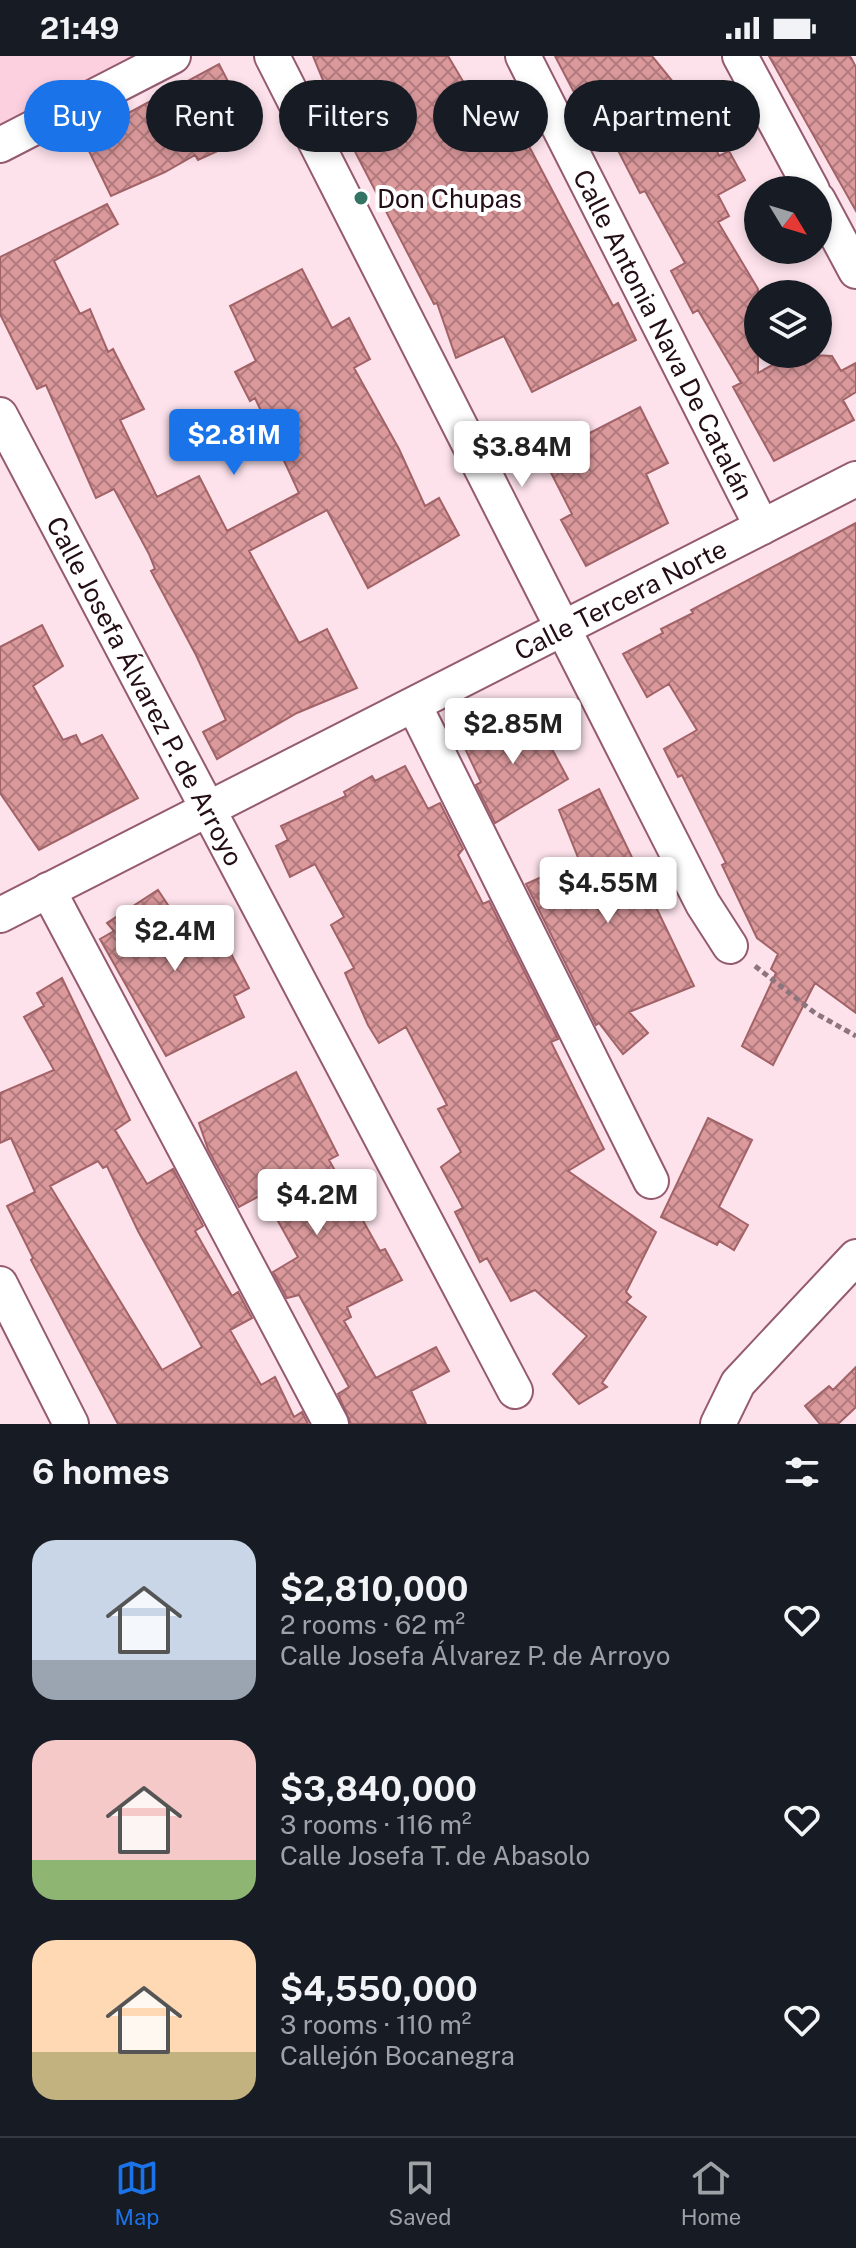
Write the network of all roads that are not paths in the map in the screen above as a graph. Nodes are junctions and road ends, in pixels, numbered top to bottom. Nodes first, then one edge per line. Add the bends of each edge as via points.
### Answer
1 (173, 56) edge
2 (272, 56) edge
3 (523, 56) edge
4 (740, 56) edge
5 (0, 145) edge
6 (804, 176) edge
7 (832, 226) edge
8 (856, 271) edge
9 (0, 415) edge
10 (856, 479) edge
11 (762, 527) junction
12 (560, 630) junction
13 (414, 705) junction
14 (208, 809) junction
15 (48, 890) junction
16 (0, 915) edge
17 (730, 946) road end
18 (651, 1181) dead end
19 (856, 1257) edge
20 (0, 1284) edge
21 (515, 1391) dead end
22 (71, 1424) edge
23 (331, 1424) edge
24 (718, 1424) edge

1 - 5 street
2 - 12 street
3 - 11 street, Calle Antonia Nava De Catalán
4 - 6 street
7 - 8 street
9 - 14 street, Calle Josefa Álvarez P. de Arroyo
10 - 11 street, Calle Tercera Norte
11 - 12 street, Calle Tercera Norte
12 - 13 street, Calle Tercera Norte
12 - 17 street
13 - 14 street, Calle Tercera Norte
13 - 18 street
14 - 15 street, Calle Tercera Norte
14 - 21 street, Calle Josefa Álvarez P. de Arroyo
15 - 16 street, Calle Tercera Norte
15 - 23 street
19 - 24 street via 738,1383
20 - 22 street

